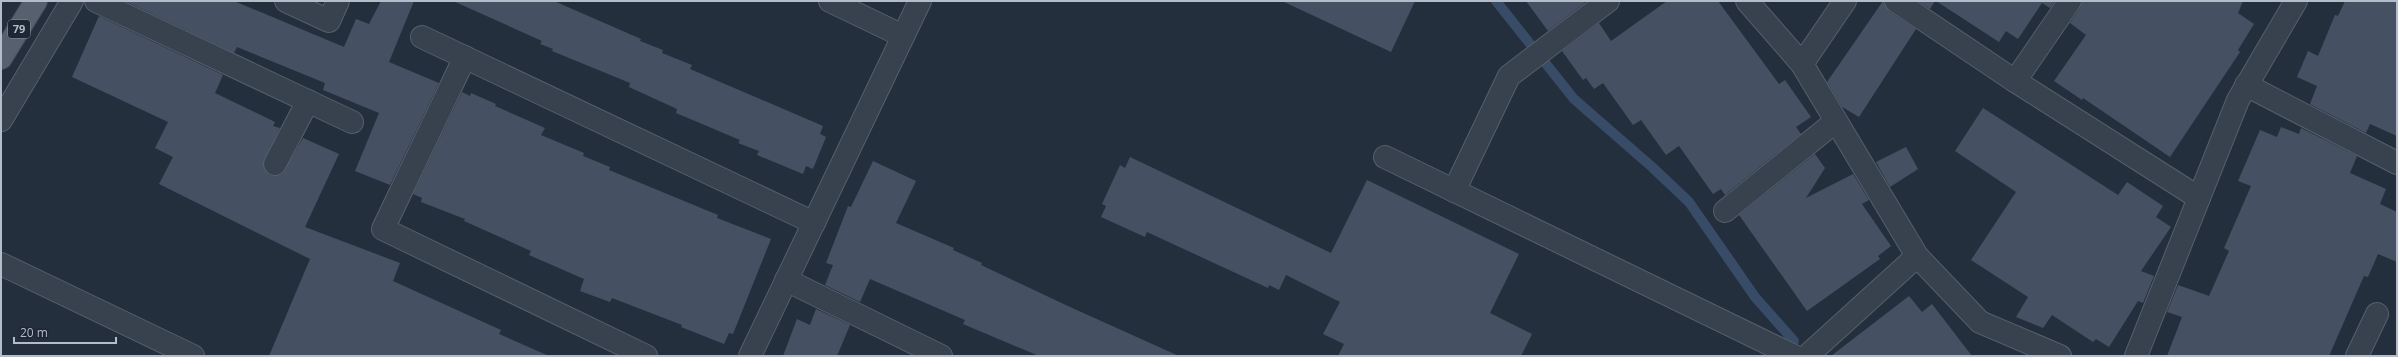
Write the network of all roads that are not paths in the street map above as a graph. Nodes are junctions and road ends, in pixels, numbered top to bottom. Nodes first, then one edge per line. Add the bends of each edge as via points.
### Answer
1 (36, 1) edge
2 (72, 1) edge
3 (96, 1) edge
4 (286, 1) edge
5 (338, 1) edge
6 (830, 1) edge
7 (920, 1) edge
8 (1608, 1) edge
9 (1747, 1) edge
10 (1845, 1) edge
11 (1896, 1) edge
12 (2070, 1) edge
13 (2296, 1) edge
14 (903, 36) junction
15 (422, 37) dead end
16 (465, 57) junction
17 (1, 58) edge
18 (1802, 64) junction
19 (2016, 81) junction
20 (2246, 85) junction
21 (308, 101) junction
22 (1, 120) edge
23 (1836, 121) junction
24 (352, 122) dead end
25 (1385, 157) dead end
26 (2397, 163) edge
27 (275, 164) dead end
28 (1454, 191) junction
29 (2199, 198) junction
30 (1725, 212) dead end
31 (814, 223) junction
32 (1917, 256) junction
33 (1, 264) edge
34 (786, 280) junction
35 (2377, 314) dead end
36 (2027, 350) edge
37 (192, 356) edge
38 (646, 356) edge
39 (750, 356) edge
40 (941, 356) edge
41 (1794, 356) edge
42 (1807, 356) edge
43 (2060, 356) edge
44 (2136, 356) edge
45 (2357, 356) edge

1 - 17 main road, 79
2 - 22 street
3 - 21 street
4 - 5 street via 329,21
6 - 14 street
7 - 14 street
8 - 28 street via 1509,76
9 - 18 street
10 - 18 street
11 - 19 street
12 - 19 street
13 - 20 street
14 - 31 street
15 - 16 street
16 - 31 street
16 - 38 street via 383,229
18 - 23 street
19 - 29 street
20 - 26 street
20 - 29 street
21 - 24 street
21 - 27 street
23 - 30 street
23 - 32 street
25 - 28 street
28 - 41 street
29 - 44 street
31 - 34 street
32 - 36 street via 1980,322
32 - 42 street
33 - 37 street
34 - 39 street
34 - 40 street
35 - 45 street
36 - 43 street

